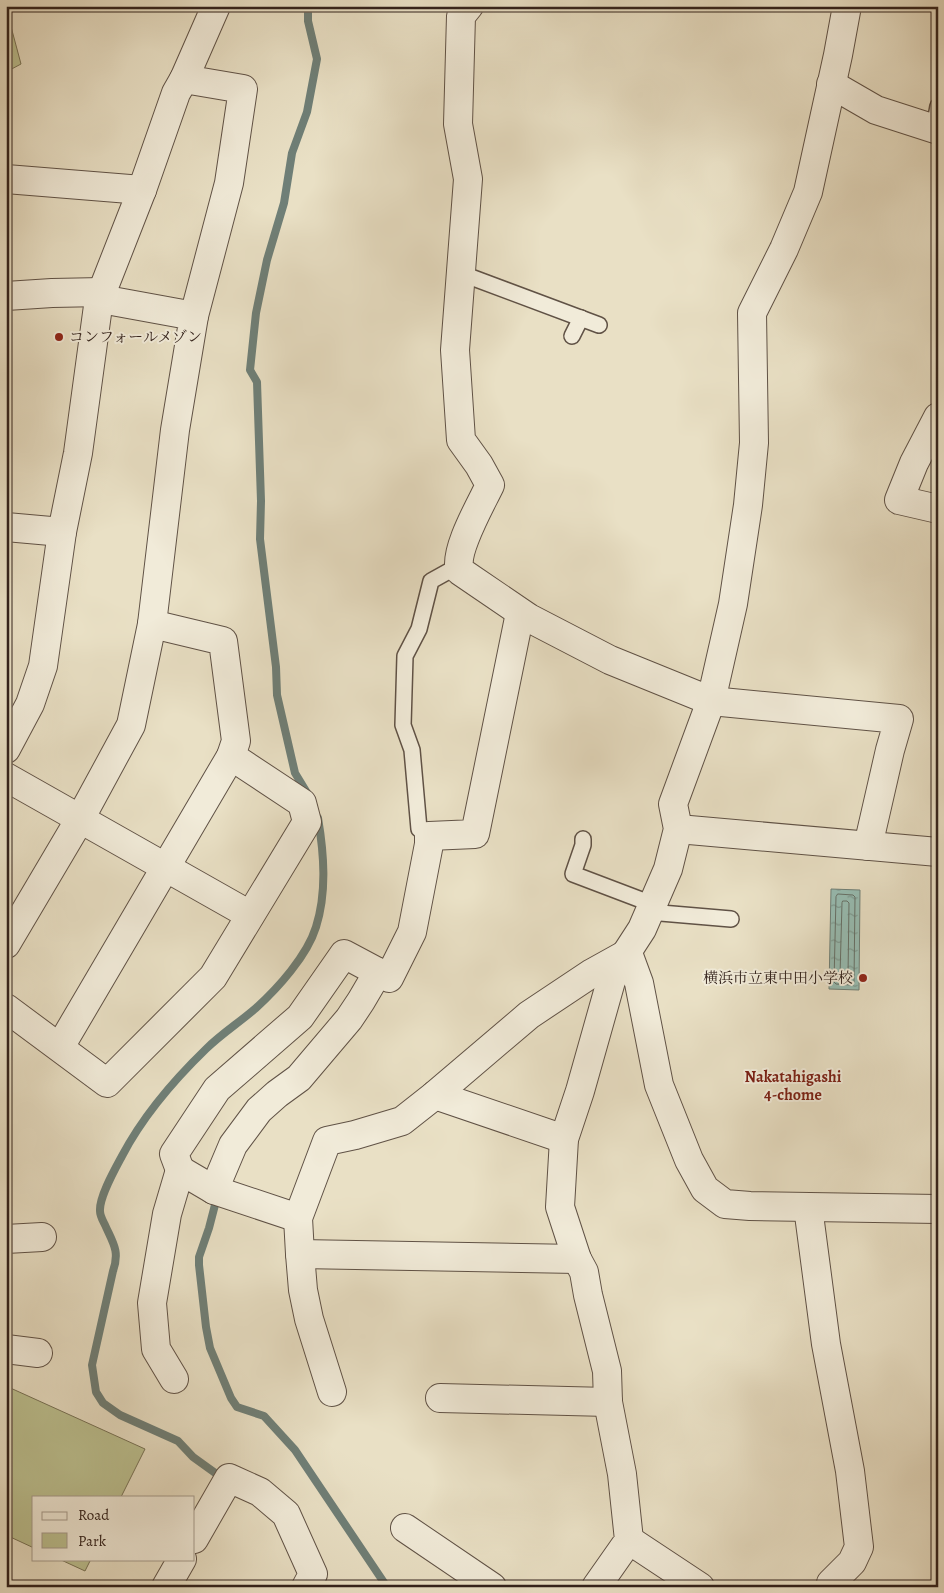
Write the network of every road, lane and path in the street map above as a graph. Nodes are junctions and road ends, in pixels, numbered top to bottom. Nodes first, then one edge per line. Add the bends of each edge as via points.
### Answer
1 (216, 6) edge
2 (469, 6) edge
3 (847, 6) edge
4 (184, 79) junction
5 (832, 84) junction
6 (936, 122) edge
7 (6, 179) edge
8 (142, 190) junction
9 (460, 274) junction
10 (101, 295) junction
11 (6, 296) edge
12 (194, 316) junction
13 (581, 318) junction
14 (599, 325) dead end
15 (572, 336) dead end
16 (938, 417) edge
17 (938, 509) edge
18 (6, 526) edge
19 (62, 532) junction
20 (458, 566) junction
21 (520, 613) junction
22 (152, 624) junction
23 (711, 701) junction
24 (6, 748) edge
25 (231, 756) junction
26 (6, 777) edge
27 (80, 819) junction
28 (678, 828) junction
29 (429, 836) junction
30 (583, 839) dead end
31 (868, 846) junction
32 (938, 852) edge
33 (166, 866) junction
34 (651, 908) junction
35 (250, 915) junction
36 (731, 919) dead end
37 (6, 944) edge
38 (628, 952) junction
39 (383, 975) junction
40 (6, 1008) edge
41 (368, 1018) dead end
42 (60, 1047) junction
43 (435, 1095) junction
44 (564, 1139) junction
45 (180, 1170) junction
46 (214, 1190) junction
47 (808, 1207) junction
48 (938, 1209) edge
49 (298, 1218) junction
50 (42, 1237) dead end
51 (6, 1239) edge
52 (300, 1254) junction
53 (577, 1259) junction
54 (6, 1349) edge
55 (38, 1353) dead end
56 (174, 1379) dead end
57 (332, 1392) dead end
58 (440, 1398) dead end
59 (608, 1402) junction
60 (404, 1528) dead end
61 (195, 1537) edge
62 (629, 1540) junction
63 (181, 1560) edge
64 (166, 1587) edge
65 (306, 1587) edge
66 (492, 1587) edge
67 (596, 1587) edge
68 (700, 1587) edge
69 (831, 1587) edge

1 - 4 street
2 - 9 street via 461,16 458,124 468,179
3 - 5 street
4 - 8 street via 176,93
4 - 12 street via 243,89 229,182
5 - 6 street via 876,110
5 - 23 street via 808,192 752,313 754,443 748,505 733,604
7 - 8 street
8 - 10 street
9 - 13 lane
9 - 20 street via 455,350 461,440 490,485 469,528
10 - 11 street via 52,292
10 - 12 street
10 - 19 street via 78,453
12 - 22 street via 175,430
13 - 14 lane
13 - 15 lane
16 - 17 street via 899,500
18 - 19 street
19 - 24 street via 43,666 30,704
20 - 21 street
20 - 29 lane via 431,581 418,630 405,656 402,725 412,750 419,829
21 - 23 street via 610,660
21 - 29 street via 475,834
22 - 25 street via 223,641 236,741
22 - 27 street via 131,725
23 - 28 street via 673,804
23 - 31 street via 899,720
25 - 33 street
25 - 35 street via 302,802 307,822
26 - 27 street
27 - 33 street
27 - 37 street
28 - 31 street
28 - 34 street via 668,869
29 - 39 street via 412,932
30 - 34 lane via 573,874
31 - 32 street
33 - 35 street
33 - 42 street
34 - 36 lane
34 - 38 street
35 - 42 street via 213,977 107,1083
38 - 43 street via 529,1015
38 - 44 street via 611,981
38 - 47 street via 639,983 659,1085 689,1160 705,1189 725,1204
39 - 41 street
39 - 45 street via 344,954 300,1017 217,1089 174,1154
39 - 46 street via 300,1078 259,1110 233,1145
40 - 42 street
43 - 44 street
43 - 49 street via 402,1121 327,1141
44 - 53 street via 560,1207
45 - 46 street
45 - 56 street via 167,1214 152,1303 156,1349
46 - 49 street
47 - 48 street
47 - 69 street via 826,1344 850,1471 859,1547 852,1562
49 - 52 street
50 - 51 street
52 - 53 street
52 - 57 street via 309,1319
53 - 59 street via 584,1272 606,1371
54 - 55 street
58 - 59 street
59 - 62 street via 622,1474
60 - 66 street
61 - 65 street via 228,1478 260,1492 286,1514 313,1574
62 - 67 street
62 - 68 street
63 - 64 street

